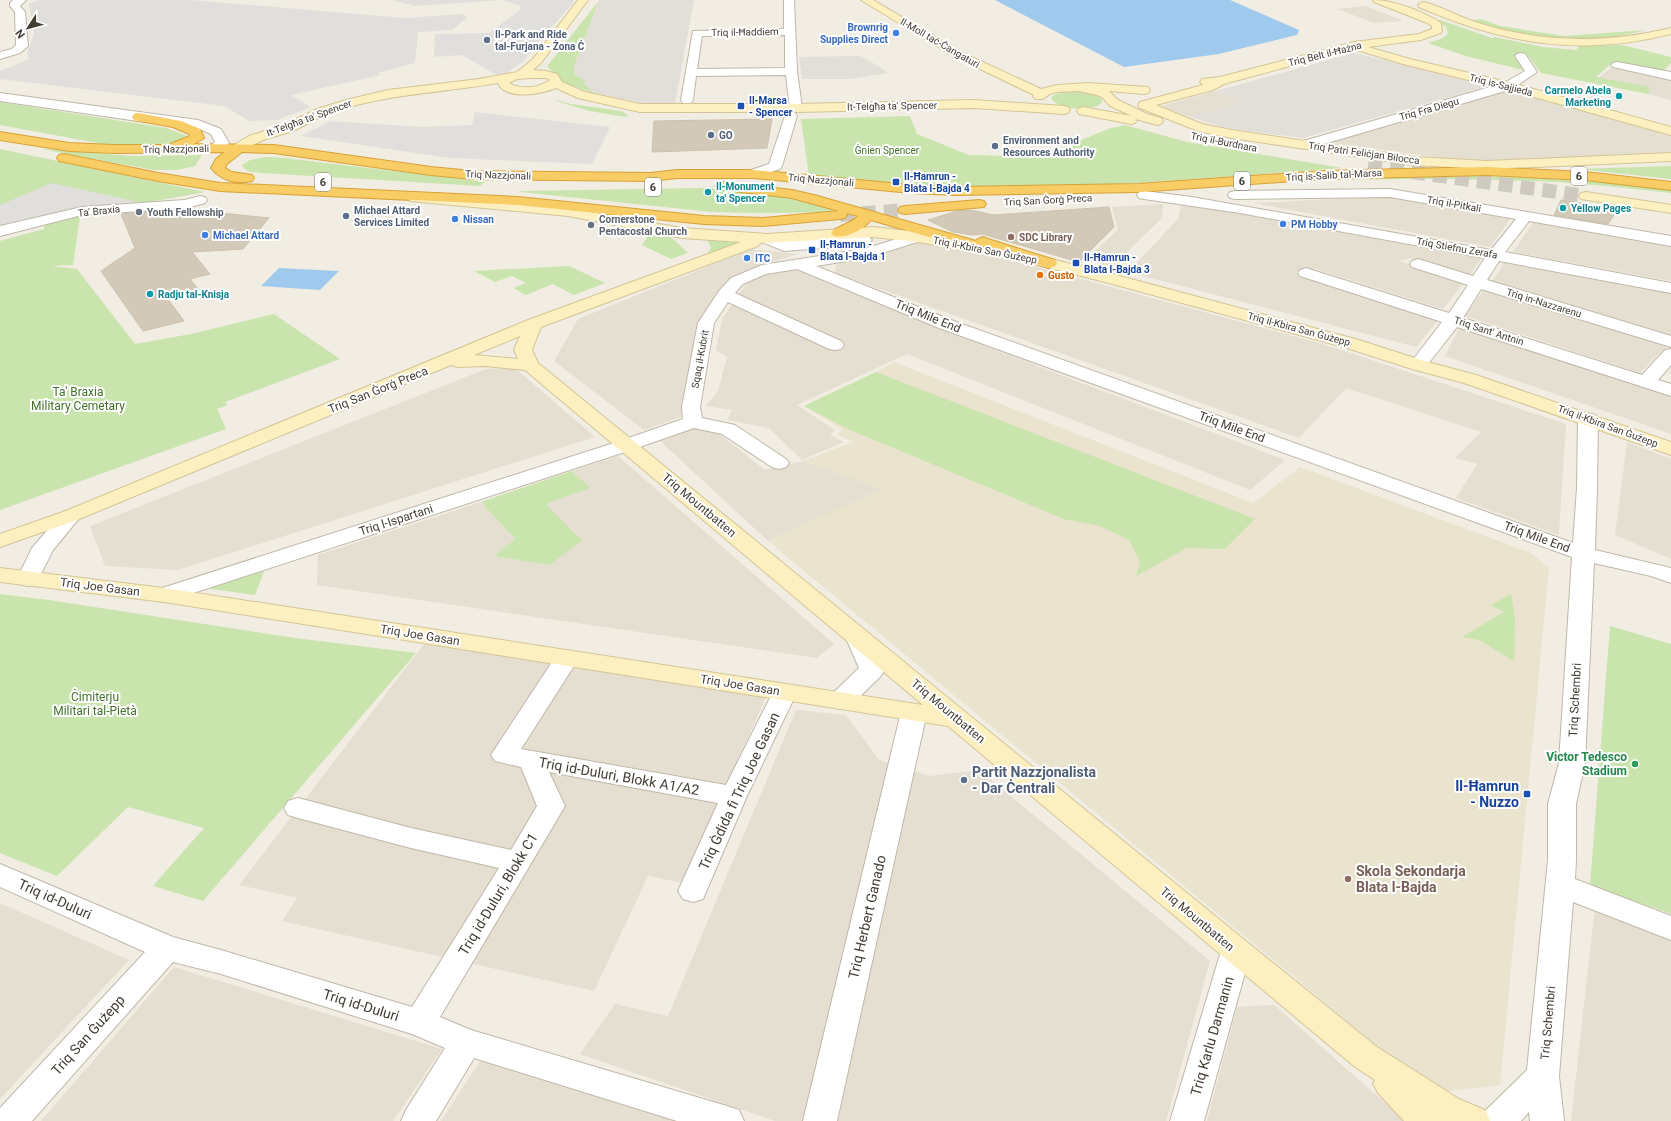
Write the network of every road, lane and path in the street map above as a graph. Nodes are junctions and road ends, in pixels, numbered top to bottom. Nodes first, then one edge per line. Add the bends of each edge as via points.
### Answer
1 (21, 0) edge
2 (583, 0) edge
3 (790, 0) edge
4 (866, 0) edge
5 (1378, 0) edge
6 (1411, 0) edge
7 (1671, 31) edge
8 (789, 32) junction
9 (1354, 46) junction
10 (0, 56) edge
11 (1521, 56) dead end
12 (537, 61) junction
13 (1617, 65) dead end
14 (792, 71) junction
15 (691, 73) junction
16 (541, 74) junction
17 (521, 75) junction
18 (1671, 76) edge
19 (1017, 81) junction
20 (1220, 81) junction
21 (510, 83) junction
22 (556, 83) junction
23 (1508, 86) junction
24 (454, 87) junction
25 (1067, 87) junction
26 (1169, 87) dead end
27 (1083, 88) junction
28 (533, 91) junction
29 (1039, 94) junction
30 (0, 97) edge
31 (687, 100) dead end
32 (1114, 102) junction
33 (989, 105) junction
34 (629, 107) junction
35 (1064, 110) junction
36 (1083, 111) junction
37 (794, 112) junction
38 (138, 117) junction
39 (1671, 131) edge
40 (0, 136) edge
41 (0, 145) edge
42 (1305, 145) junction
43 (214, 148) junction
44 (239, 148) junction
45 (162, 149) junction
46 (274, 150) junction
47 (1671, 157) edge
48 (221, 162) junction
49 (1368, 166) tunnel mouth
50 (1487, 171) junction
51 (753, 174) junction
52 (238, 177) junction
53 (651, 177) junction
54 (782, 185) junction
55 (437, 187) junction
56 (998, 192) joint
57 (1191, 192) joint
58 (1236, 192) junction
59 (1144, 195) junction
60 (402, 196) junction
61 (1586, 196) tunnel mouth
62 (1671, 197) edge
63 (200, 200) dead end
64 (905, 210) tunnel mouth
65 (1243, 210) junction
66 (865, 214) junction
67 (840, 215) tunnel mouth
68 (670, 216) junction
69 (1525, 217) junction
70 (0, 231) edge
71 (682, 232) junction
72 (839, 233) junction
73 (919, 236) junction
74 (768, 239) junction
75 (1671, 241) edge
76 (997, 252) junction
77 (1495, 255) junction
78 (1049, 263) junction
79 (798, 264) junction
80 (1418, 264) dead end
81 (687, 266) junction
82 (1306, 273) dead end
83 (1476, 283) junction
84 (1671, 288) edge
85 (725, 294) junction
86 (1453, 320) junction
87 (534, 324) junction
88 (1671, 342) edge
89 (835, 345) dead end
90 (1671, 354) edge
91 (439, 364) junction
92 (531, 366) junction
93 (1418, 366) junction
94 (1646, 382) junction
95 (1671, 390) edge
96 (1588, 419) junction
97 (693, 422) junction
98 (627, 445) junction
99 (1671, 449) edge
100 (779, 463) dead end
101 (70, 516) junction
102 (0, 540) edge
103 (1584, 554) junction
104 (0, 575) edge
105 (1671, 576) edge
106 (28, 579) junction
107 (164, 595) junction
108 (858, 636) junction
109 (567, 658) junction
110 (785, 692) junction
111 (840, 701) junction
112 (914, 712) junction
113 (957, 719) junction
114 (518, 758) junction
115 (734, 796) junction
116 (298, 808) dead end
117 (518, 862) junction
118 (0, 875) edge
119 (1560, 884) junction
120 (693, 891) dead end
121 (1671, 928) edge
122 (167, 948) junction
123 (1236, 951) junction
124 (419, 1023) junction
125 (466, 1042) junction
126 (1366, 1057) junction
127 (1543, 1076) junction
128 (10, 1121) edge
129 (418, 1121) edge
130 (727, 1121) edge
131 (820, 1121) edge
132 (1187, 1121) edge
133 (1426, 1121) edge
134 (1473, 1121) edge
135 (1498, 1121) edge
136 (1547, 1121) edge

1 - 10 street via 15,6 20,12 22,46 16,51
2 - 12 street
3 - 8 street
4 - 19 street, Il-Moll taċ-Ċangaturi via 957,54
5 - 9 street, Triq Belt il-Ħażna via 1429,20 1437,25 1437,31 1421,37
6 - 7 street via 1476,27 1533,39 1604,43
8 - 14 street
8 - 15 street, Triq il-Ħaddiem via 697,33
9 - 20 street, Triq Belt il-Ħażna
9 - 23 street, Triq is-Sajjieda via 1407,62
11 - 23 street, Triq Fra Diegu via 1531,72
12 - 16 street
12 - 17 street
13 - 18 street
14 - 15 street
14 - 37 street
15 - 31 street, Triq il-Ħaddiem
16 - 17 street
16 - 22 street, It-Telgħa ta' Spencer via 556,78
17 - 21 street
19 - 25 street, Il-Moll taċ-Ċangaturi
19 - 29 street, Il-Moll taċ-Ċangaturi
20 - 26 street, Triq Belt il-Ħażna
20 - 42 street, Triq Patri Feliċjan Bilocca via 1209,88 1144,105 1198,127
21 - 24 street via 486,88
21 - 28 street
22 - 28 street
22 - 34 street, It-Telgħa ta' Spencer via 582,95
23 - 39 street, Triq is-Sajjieda
23 - 42 street, Triq Fra Diegu
24 - 44 street, It-Telgħa ta' Spencer via 388,94 350,103 321,112 290,127 259,136
24 - 46 street, It-Telgħa ta' Spencer via 390,97 353,107 284,136 274,145
25 - 27 street
25 - 29 street, It-Telgħa ta' Spencer
27 - 32 street via 1101,92
27 - 32 street via 1149,89
28 - 34 street, It-Telgħa ta' Spencer via 599,106
29 - 33 street, It-Telgħa ta' Spencer
29 - 35 street, Il-Moll taċ-Ċangaturi via 1046,104
30 - 38 street
32 - 36 street via 1110,107 1101,110
32 - 50 street via 1150,119 1228,139 1409,166
33 - 35 street, It-Telgħa ta' Spencer
33 - 37 street, It-Telgħa ta' Spencer
34 - 37 street, It-Telgħa ta' Spencer
35 - 36 street, It-Telgħa ta' Spencer
36 - 49 street, Triq il-Burdnara via 1225,143
37 - 51 street via 775,166
38 - 43 street via 198,124 216,132 222,143
38 - 45 highway via 176,124 195,132 197,138 185,144
40 - 45 highway, Triq Nazzjonali / 6 via 70,147
41 - 60 highway, Triq Nazzjonali / 6 via 220,186
42 - 47 street, Triq Patri Feliċjan Bilocca via 1414,161 1475,164
43 - 44 highway, Triq Nazzjonali / 6
43 - 45 highway, Triq Nazzjonali / 6
43 - 52 highway via 208,162 209,170 216,174
44 - 46 highway, Triq Nazzjonali / 6
44 - 48 highway
46 - 48 highway via 249,151
46 - 53 highway, Triq Nazzjonali / 6 via 472,175
48 - 52 highway, 6 via 218,168 222,173
50 - 56 highway, Triq is-Salib tal-Marsa / 6 via 1344,174 1138,188
50 - 62 highway, Triq is-Salib tal-Marsa / 6 via 1584,176
51 - 53 highway, Triq Nazzjonali / 6 via 677,174
51 - 56 highway, Triq Nazzjonali / 6 via 911,189
52 - 55 highway, 6
53 - 54 highway, 6
54 - 66 highway, 6 via 847,201
54 - 78 highway, 6 via 846,197 928,226
55 - 66 highway, 6 via 714,186 792,194
55 - 68 highway, 6 via 523,195
57 - 58 highway, Triq is-Salib tal-Marsa / 6
57 - 59 highway, Triq San Ġorġ Preca / 6
58 - 62 highway, Triq is-Salib tal-Marsa / 6 via 1446,181 1604,188
58 - 65 street via 1233,201
58 - 69 street, Triq il-Pitkali via 1390,193
59 - 64 highway, Triq San Ġorġ Preca / 6
59 - 65 street, Triq Stiefnu Zerafa
60 - 68 highway, Triq Nazzjonali / 6 via 518,201
60 - 71 street, Triq Nazzjonali / 6 via 568,212
61 - 62 street
63 - 70 street, Ta' Braxia via 186,204 82,211
65 - 77 street, Triq Stiefnu Zerafa
66 - 72 highway, 6 via 859,224
66 - 76 highway, 6
67 - 68 highway, Triq Nazzjonali / 6 via 763,222
69 - 75 street, Triq il-Pitkali
69 - 77 street
71 - 74 street, Triq Nazzjonali / 6
71 - 81 street, Triq San Ġorġ Preca via 699,242 701,251
72 - 73 street, Triq il-Kbira San Ġużepp
72 - 74 street, Triq Nazzjonali / 6
73 - 74 street via 784,246
73 - 76 street, Triq il-Kbira San Ġużepp
73 - 79 street, Sqaq il-Kubrit via 866,253
74 - 81 street, Triq San Ġorġ Preca via 740,246
76 - 78 street, Triq il-Kbira San Ġużepp
77 - 83 street
77 - 84 street, Triq Stiefnu Zerafa
78 - 93 street, Triq il-Kbira San Ġużepp via 1353,344
79 - 85 street, Sqaq il-Kubrit via 762,270 737,281
79 - 103 street, Triq Mile End via 945,324
80 - 83 street, Triq in-Nazzarenu
81 - 87 street, Triq San Ġorġ Preca
82 - 86 street, Triq Sant' Antnin
83 - 86 street
83 - 88 street, Triq in-Nazzarenu
85 - 89 street
85 - 97 street, Sqaq il-Kubrit via 706,323 691,407
86 - 93 street
86 - 94 street, Triq Sant' Antnin
87 - 91 street, Triq San Ġorġ Preca
87 - 92 street, Triq Mountbatten via 523,350
90 - 94 street
91 - 92 street, Triq Mountbatten via 473,359
91 - 101 street, Triq San Ġorġ Preca
92 - 98 street, Triq Mountbatten
93 - 96 street, Triq il-Kbira San Ġużepp via 1470,379
94 - 95 street, Triq Sant' Antnin
96 - 99 street, Triq il-Kbira San Ġużepp
96 - 103 street, Triq Schembri
97 - 98 street
97 - 100 street via 728,429
98 - 107 street, Triq l-Ispartani
98 - 108 street, Triq Mountbatten
101 - 102 street, Triq San Ġorġ Preca
101 - 106 street, Triq San Ġorġ Preca via 43,548
103 - 105 street, Triq Mile End
103 - 119 street, Triq Schembri via 1572,762 1562,804
104 - 106 street, Triq Joe Gasan
106 - 107 street, Triq Joe Gasan
107 - 109 street, Triq Joe Gasan
108 - 111 street via 872,670
108 - 113 street, Triq Mountbatten
109 - 110 street, Triq Joe Gasan
109 - 114 street
110 - 111 street, Triq Joe Gasan
110 - 115 street, Triq Ġdida fi Triq Joe Gasan
111 - 112 street, Triq Joe Gasan
112 - 113 street, Triq Joe Gasan
112 - 131 street, Triq Herbert Ganado
113 - 123 street, Triq Mountbatten
114 - 115 street, Triq id-Duluri, Blokk A1/A2
114 - 117 street, Triq id-Duluri, Blokk C1 via 551,806
115 - 120 street, Triq Ġdida fi Triq Joe Gasan
116 - 117 street via 411,838
117 - 124 street, Triq id-Duluri, Blokk C1
118 - 122 street, Triq id-Duluri
119 - 121 street
119 - 127 street, Triq Schembri
122 - 124 street, Triq id-Duluri
122 - 128 street, Triq San Ġużepp
123 - 126 street, Triq Mountbatten
123 - 132 street, Triq Karlu Darmanin
124 - 125 street, Triq id-Duluri
125 - 129 street
125 - 130 street, Triq id-Duluri
126 - 133 street, Triq Mountbatten
126 - 134 street, Triq Mountbatten via 1446,1110
127 - 135 street, Triq Schembri
127 - 136 street, Triq Schembri

